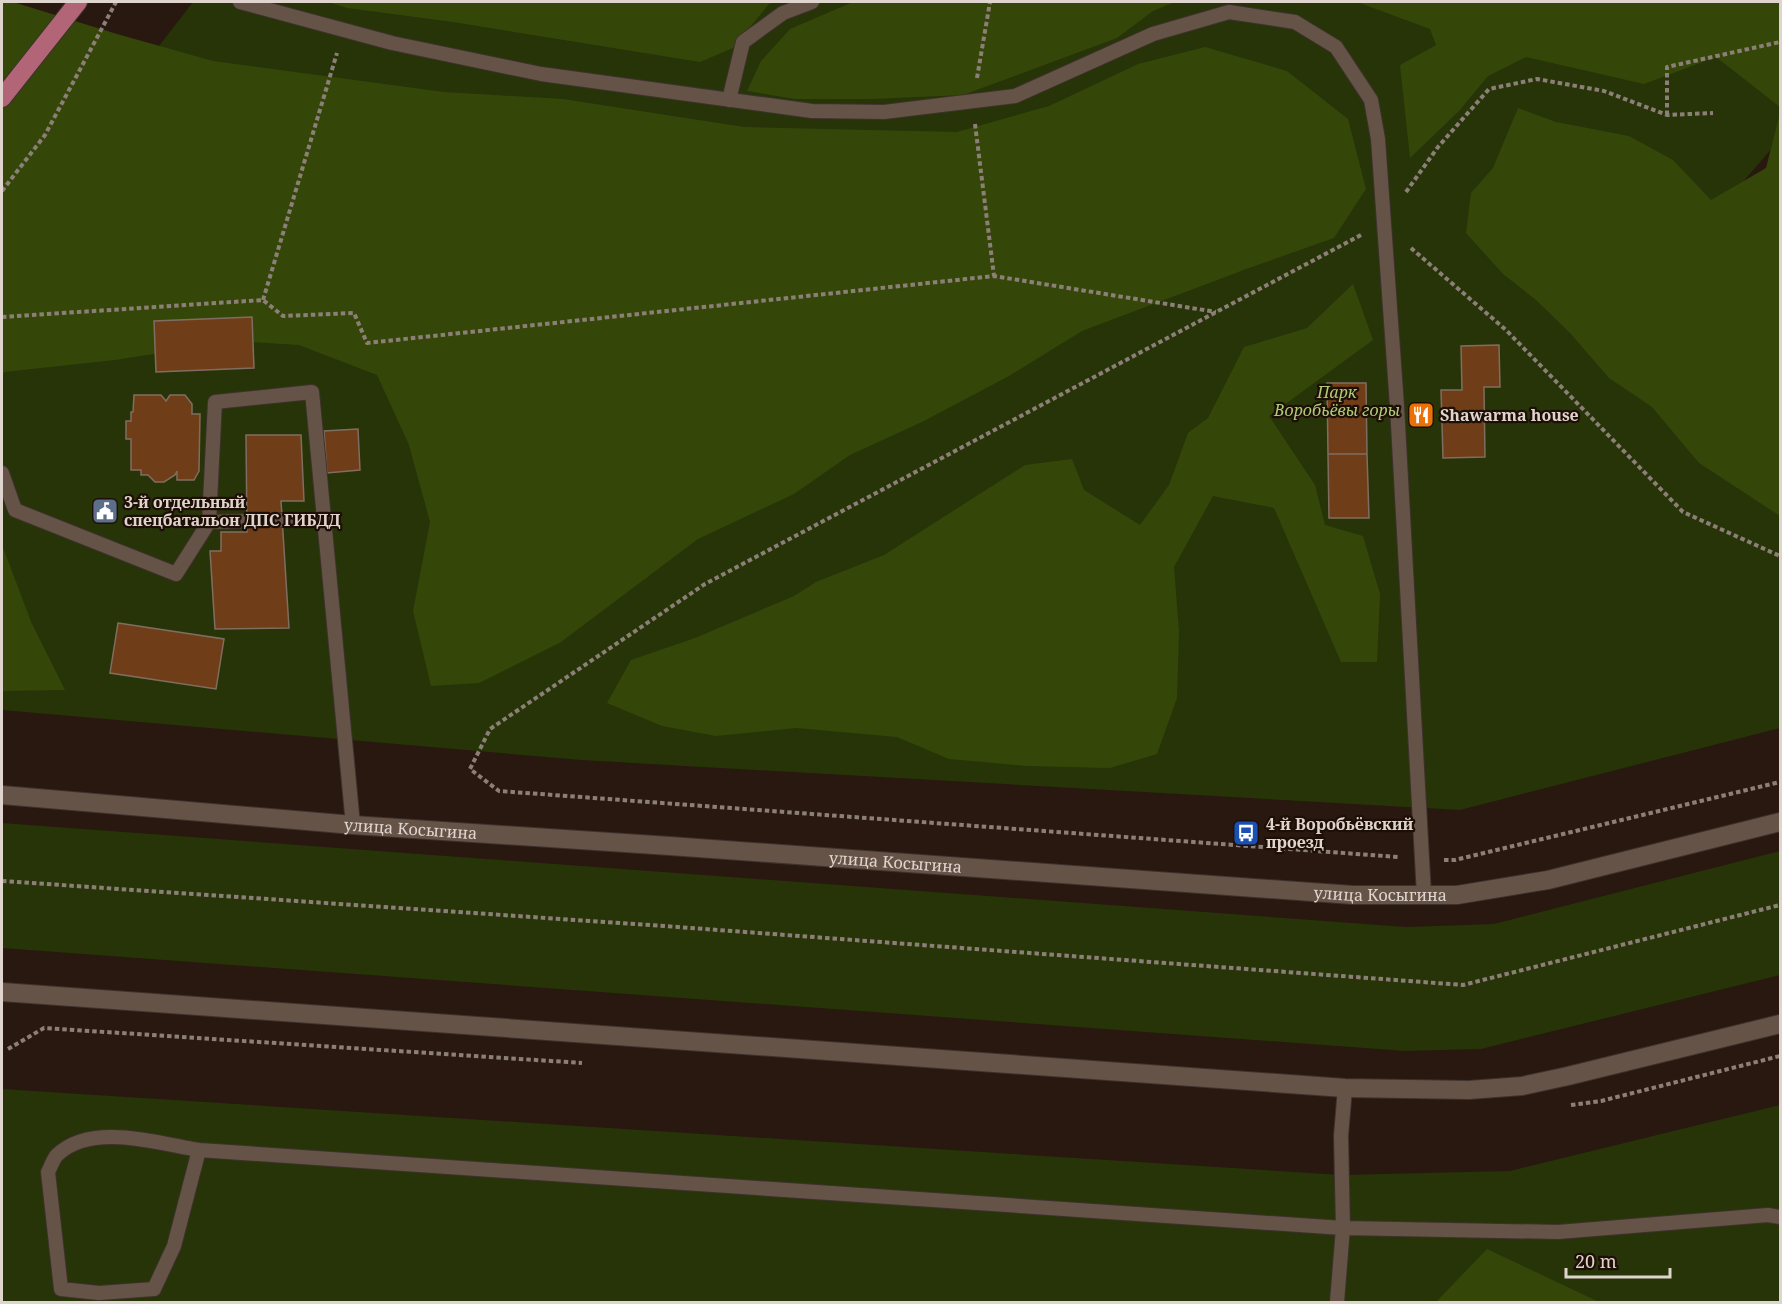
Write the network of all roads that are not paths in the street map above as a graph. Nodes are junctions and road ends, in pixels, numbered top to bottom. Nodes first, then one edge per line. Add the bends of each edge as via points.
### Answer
1 (240, 2) edge
2 (812, 2) edge
3 (72, 9) edge
4 (2, 98) edge
5 (729, 100) junction
6 (2, 473) edge
7 (323, 519) junction
8 (282, 520) dead end
9 (247, 521) dead end
10 (209, 522) junction
11 (2, 795) edge
12 (1780, 822) edge
13 (353, 825) junction
14 (1424, 895) junction
15 (2, 992) edge
16 (1780, 1024) edge
17 (1345, 1088) junction
18 (199, 1150) junction
19 (1780, 1217) edge
20 (1343, 1228) junction
21 (61, 1296) edge
22 (156, 1296) edge
23 (1337, 1302) edge

1 - 5 lane via 393,43 541,74
2 - 5 lane via 783,13 743,42
3 - 4 main road
5 - 14 lane via 812,111 884,112 1015,96 1154,34 1229,12 1295,22 1336,47 1371,100 1378,139
6 - 10 lane via 15,510 176,574
7 - 8 lane
7 - 10 lane via 312,392 215,402
7 - 13 lane
9 - 10 lane
11 - 13 main road, улица Косыгина
12 - 14 main road, улица Косыгина via 1548,880 1457,895
13 - 14 main road, улица Косыгина via 1353,895
15 - 17 main road
16 - 17 main road via 1521,1086 1424,1091
17 - 20 lane via 1341,1137
18 - 20 lane
18 - 21 lane via 109,1136 79,1141 56,1156 48,1172
18 - 22 lane via 174,1246
19 - 20 lane via 1558,1232
20 - 23 lane
21 - 22 lane

